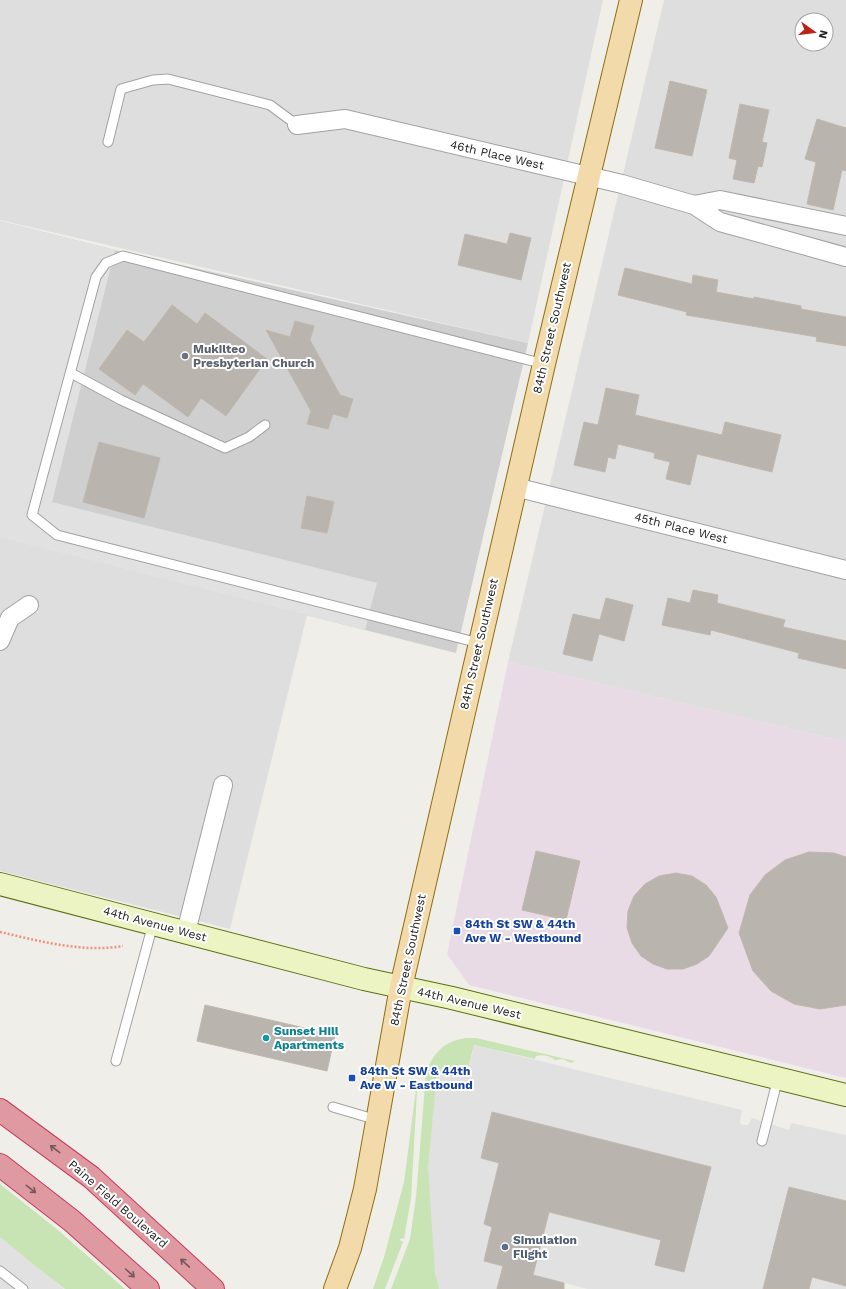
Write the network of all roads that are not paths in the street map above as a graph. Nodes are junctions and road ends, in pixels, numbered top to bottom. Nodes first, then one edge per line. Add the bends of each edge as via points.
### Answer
1 (631, 0) edge
2 (297, 125) joint
3 (108, 142) dead end
4 (589, 176) junction
5 (694, 205) junction
6 (846, 226) edge
7 (846, 257) edge
8 (544, 364) junction
9 (70, 373) junction
10 (265, 425) dead end
11 (515, 486) junction
12 (846, 570) edge
13 (29, 605) dead end
14 (0, 641) edge
15 (479, 643) junction
16 (223, 785) dead end
17 (0, 884) edge
18 (153, 924) junction
19 (186, 932) junction
20 (401, 987) junction
21 (116, 1061) dead end
22 (778, 1078) junction
23 (846, 1094) edge
24 (333, 1107) dead end
25 (0, 1110) edge
26 (378, 1121) junction
27 (762, 1141) dead end
28 (0, 1165) edge
29 (0, 1271) edge
30 (23, 1289) edge
31 (148, 1289) edge
32 (213, 1289) edge
33 (335, 1289) edge

1 - 4 main road, 84th Street Southwest
2 - 3 lane via 270,105 168,79 154,80 121,89
2 - 4 street, 46th Place West via 345,119
4 - 5 street, 46th Place West
4 - 8 main road, 84th Street Southwest
5 - 6 street, 46th Place West via 720,200
5 - 7 street, 46th Place West via 720,222
8 - 9 lane via 123,256 106,263 96,277
8 - 11 main road, 84th Street Southwest
9 - 10 lane via 121,400 225,448 249,437
9 - 15 lane via 32,515 57,535
11 - 12 street, 45th Place West
11 - 15 main road, 84th Street Southwest
13 - 14 street via 10,618
15 - 20 main road, 84th Street Southwest
16 - 19 street
17 - 18 street, 44th Avenue West
18 - 19 street, 44th Avenue West
18 - 21 lane
19 - 20 street, 44th Avenue West
20 - 22 street, 44th Avenue West
20 - 26 main road, 84th Street Southwest
22 - 23 street, 44th Avenue West
22 - 27 lane
24 - 26 lane
32 -> 25 highway, Paine Field Boulevard via 91,1177
26 - 33 main road, 84th Street Southwest via 366,1189 350,1248
28 -> 31 highway via 72,1221
29 - 30 lane

